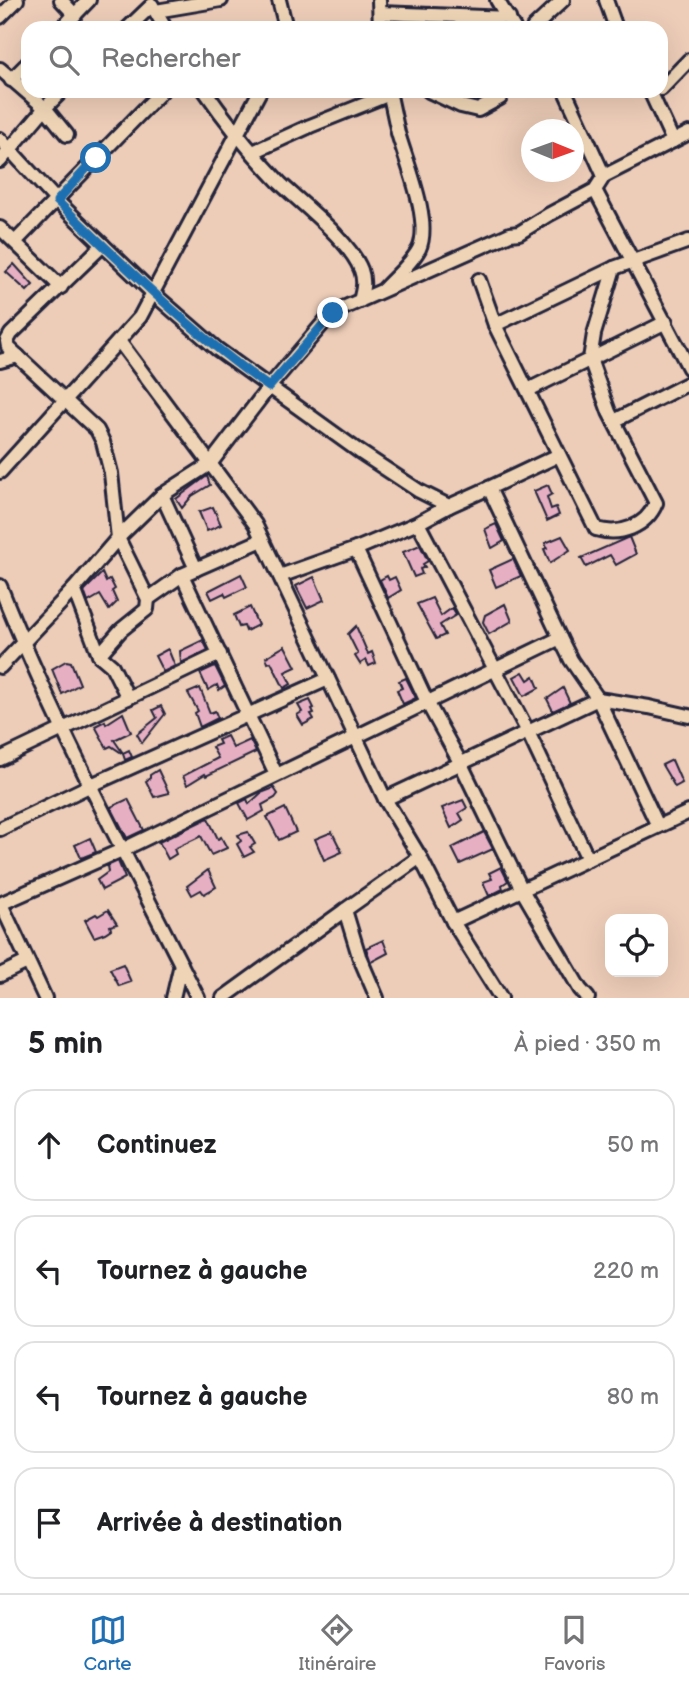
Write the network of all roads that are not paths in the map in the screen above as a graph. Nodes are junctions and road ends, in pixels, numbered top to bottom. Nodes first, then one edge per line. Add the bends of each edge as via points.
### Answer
1 (17, 0) edge
2 (61, 0) edge
3 (89, 0) edge
4 (221, 0) edge
5 (279, 0) edge
6 (496, 0) edge
7 (563, 0) edge
8 (606, 0) edge
9 (153, 5) edge
10 (379, 7) edge
11 (75, 15) junction
12 (0, 18) edge
13 (69, 21) edge
14 (136, 21) edge
15 (161, 21) edge
16 (284, 21) edge
17 (495, 21) edge
18 (511, 21) edge
19 (540, 21) edge
20 (614, 21) edge
21 (689, 60) edge
22 (0, 69) edge
23 (21, 70) edge
24 (11, 80) junction
25 (668, 80) edge
26 (21, 88) edge
27 (33, 98) edge
28 (55, 98) edge
29 (155, 98) edge
30 (210, 98) edge
31 (256, 98) edge
32 (375, 98) edge
33 (391, 98) edge
34 (444, 98) edge
35 (500, 98) edge
36 (568, 98) edge
37 (658, 98) edge
38 (45, 108) junction
39 (689, 133) edge
40 (68, 135) dead end
41 (237, 136) junction
42 (0, 139) edge
43 (673, 141) junction
44 (10, 149) junction
45 (253, 152) junction
46 (0, 161) edge
47 (604, 176) junction
48 (595, 190) junction
49 (57, 201) junction
50 (0, 228) edge
51 (689, 240) edge
52 (15, 243) junction
53 (103, 245) junction
54 (633, 260) junction
55 (614, 268) junction
56 (479, 280) dead end
57 (61, 287) junction
58 (380, 293) junction
59 (154, 294) junction
60 (360, 301) junction
61 (666, 322) junction
62 (495, 324) junction
63 (119, 341) junction
64 (18, 356) junction
65 (590, 359) junction
66 (0, 362) edge
67 (689, 368) edge
68 (689, 383) edge
69 (269, 387) junction
70 (528, 390) junction
71 (65, 401) junction
72 (614, 421) junction
73 (559, 455) junction
74 (210, 464) junction
75 (0, 472) edge
76 (489, 488) junction
77 (162, 495) junction
78 (449, 506) junction
79 (418, 523) junction
80 (118, 538) junction
81 (261, 540) junction
82 (356, 549) junction
83 (196, 569) junction
84 (182, 575) junction
85 (280, 576) junction
86 (0, 586) edge
87 (74, 589) junction
88 (148, 599) junction
89 (560, 638) junction
90 (23, 644) junction
91 (219, 654) junction
92 (99, 655) junction
93 (0, 667) edge
94 (495, 669) junction
95 (328, 679) junction
96 (128, 698) junction
97 (598, 699) junction
98 (427, 702) junction
99 (248, 715) junction
100 (689, 716) edge
101 (64, 729) junction
102 (528, 732) junction
103 (355, 736) junction
104 (0, 759) edge
105 (461, 764) junction
106 (276, 774) junction
107 (89, 786) junction
108 (384, 800) junction
109 (689, 812) edge
110 (658, 826) junction
111 (0, 829) edge
112 (122, 850) junction
113 (419, 857) junction
114 (588, 859) junction
115 (522, 890) junction
116 (0, 904) edge
117 (345, 911) junction
118 (453, 922) junction
119 (27, 962) junction
120 (181, 964) junction
121 (0, 975) edge
122 (45, 998) edge
123 (173, 998) edge
124 (198, 998) edge
125 (223, 998) edge
126 (377, 998) edge
127 (502, 998) edge
128 (588, 998) edge

1 - 12 street
2 - 11 street
3 - 11 street
4 - 9 street
5 - 16 street
6 - 18 street
7 - 19 street
8 - 20 street
9 - 14 street
9 - 15 street
10 - 17 street
11 - 13 street
21 - 25 street
22 - 24 street
23 - 24 street
24 - 26 street
27 - 38 street
28 - 38 street
29 - 49 street
30 - 41 street
31 - 41 street
32 - 45 street
33 - 58 street via 423,234 414,256
34 - 35 street via 478,110
36 - 47 street
37 - 43 street
38 - 40 street
38 - 44 street
39 - 43 street
41 - 45 street
41 - 59 street
42 - 44 street
43 - 47 street
44 - 46 street
44 - 49 street
45 - 60 street via 351,252 364,285
47 - 48 street
48 - 54 street
48 - 58 street via 519,233
49 - 52 street
49 - 53 street
50 - 52 street
51 - 54 street
52 - 57 street
53 - 57 street
53 - 59 street
54 - 55 street
54 - 61 street
55 - 62 street
55 - 65 street
56 - 62 street
57 - 64 street via 7,341
58 - 60 street
59 - 63 street
59 - 69 street
60 - 69 street via 326,320
61 - 65 street
61 - 67 street
62 - 70 street
63 - 71 street
63 - 74 street
64 - 66 street
64 - 71 street
65 - 70 street
65 - 72 street
68 - 72 street
69 - 74 street
69 - 78 street via 360,452
70 - 73 street
71 - 75 street
71 - 80 street via 97,430 103,442
72 - 73 street via 656,503 650,518 610,533 596,528
73 - 76 street
74 - 77 street
74 - 81 street via 250,517
76 - 78 street
76 - 89 street
77 - 80 street
77 - 83 street
78 - 79 street
79 - 82 street
79 - 94 street
80 - 87 street
80 - 88 street
81 - 83 street
81 - 85 street
82 - 85 street
82 - 98 street
83 - 84 street
84 - 88 street
84 - 91 street
85 - 95 street
86 - 90 street
87 - 90 street
87 - 92 street
88 - 92 street via 147,609
89 - 94 street
89 - 97 street
90 - 93 street
90 - 101 street
91 - 96 street
91 - 99 street
92 - 96 street via 112,666
94 - 98 street
94 - 102 street
95 - 99 street
95 - 103 street
96 - 101 street
97 - 100 street
97 - 102 street
97 - 110 street
98 - 103 street
98 - 105 street
99 - 106 street
99 - 107 street
101 - 104 street
101 - 107 street
102 - 105 street
102 - 114 street
103 - 106 street
103 - 108 street
105 - 108 street
105 - 115 street
106 - 112 street
107 - 111 street
107 - 112 street
108 - 113 street
109 - 110 street
110 - 114 street
112 - 116 street
112 - 120 street
113 - 117 street
113 - 118 street
114 - 115 street
115 - 118 street
115 - 128 street
116 - 119 street
117 - 125 street
117 - 126 street
118 - 127 street
119 - 121 street
119 - 122 street
120 - 123 street
120 - 124 street

